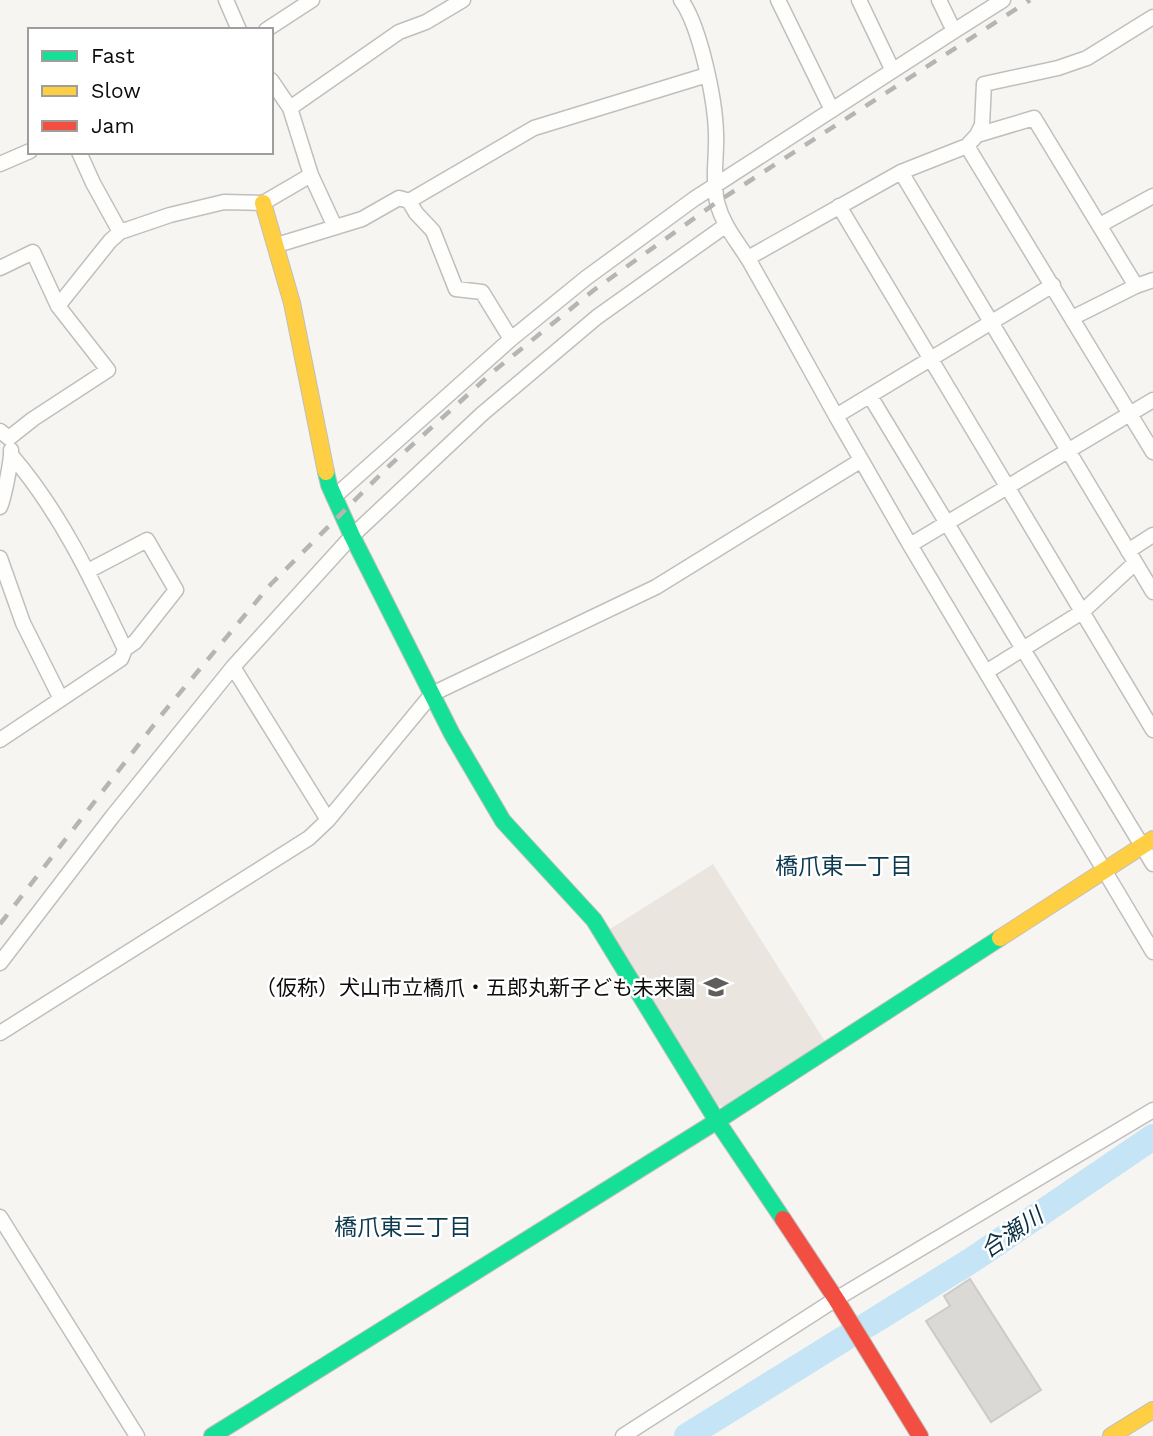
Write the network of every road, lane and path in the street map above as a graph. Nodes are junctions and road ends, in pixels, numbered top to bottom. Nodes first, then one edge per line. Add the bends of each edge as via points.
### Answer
1 (226, 0) edge
2 (312, 0) edge
3 (463, 0) edge
4 (681, 0) edge
5 (778, 0) edge
6 (859, 0) edge
7 (939, 0) edge
8 (1003, 0) edge
9 (980, 8) edge
10 (1153, 17) edge
11 (232, 27) edge
12 (269, 28) edge
13 (954, 31) junction
14 (892, 69) junction
15 (706, 75) junction
16 (273, 83) edge
17 (290, 108) junction
18 (832, 110) junction
19 (972, 141) junction
20 (28, 152) edge
21 (80, 154) edge
22 (0, 164) edge
23 (901, 172) junction
24 (311, 175) junction
25 (715, 185) junction
26 (1153, 196) edge
27 (409, 201) junction
28 (263, 203) junction
29 (839, 206) junction
30 (1100, 225) junction
31 (335, 226) junction
32 (725, 226) junction
33 (120, 232) junction
34 (277, 245) junction
35 (748, 258) junction
36 (0, 268) edge
37 (1153, 280) edge
38 (1053, 285) junction
39 (1136, 286) junction
40 (58, 306) junction
41 (1072, 318) junction
42 (992, 323) junction
43 (511, 339) junction
44 (931, 360) junction
45 (870, 396) junction
46 (1153, 400) edge
47 (1130, 414) junction
48 (836, 416) junction
49 (4, 435) edge
50 (1068, 451) junction
51 (1153, 452) edge
52 (12, 456) junction
53 (860, 461) junction
54 (1008, 488) junction
55 (334, 497) junction
56 (0, 507) edge
57 (947, 523) junction
58 (1153, 535) edge
59 (352, 536) junction
60 (910, 545) junction
61 (1132, 557) junction
62 (0, 558) edge
63 (88, 571) junction
64 (1153, 592) edge
65 (1082, 612) junction
66 (1023, 648) junction
67 (125, 649) junction
68 (233, 667) junction
69 (986, 672) junction
70 (432, 694) junction
71 (61, 699) junction
72 (1153, 730) edge
73 (0, 740) edge
74 (328, 820) junction
75 (1148, 843) edge
76 (1153, 864) edge
77 (1105, 870) junction
78 (1153, 952) edge
79 (0, 963) edge
80 (0, 1033) edge
81 (1153, 1110) edge
82 (717, 1121) junction
83 (0, 1217) edge
84 (836, 1299) junction
85 (1153, 1410) edge
86 (137, 1436) edge
87 (212, 1436) edge
88 (624, 1436) edge
89 (920, 1436) edge
90 (1111, 1436) edge

1 - 11 street
2 - 12 street
3 - 17 street via 399,32
4 - 15 street via 695,27
5 - 18 street
6 - 14 street
7 - 13 street
8 - 9 street
9 - 13 street
10 - 19 street via 1087,58 984,84 982,125
13 - 14 street
14 - 18 street
15 - 25 street via 716,132
15 - 27 street via 534,128
16 - 17 street
17 - 24 street
18 - 25 street
19 - 23 street
19 - 30 street via 1034,118
19 - 38 street
20 - 22 street
21 - 33 street
23 - 29 street
23 - 42 street
24 - 28 street
24 - 31 street
25 - 32 street
25 - 43 street
26 - 30 street
27 - 31 street via 399,198 362,219
27 - 43 street via 433,231 456,289 482,292
28 - 33 street via 224,202
28 - 34 street
29 - 35 street
29 - 44 street
30 - 39 street
31 - 34 street
32 - 35 street
32 - 59 street via 597,317 482,414
33 - 40 street
34 - 55 street
35 - 48 street
36 - 40 street via 33,252
37 - 39 street
38 - 41 street
38 - 42 street
39 - 41 street
40 - 49 street via 108,370
41 - 47 street
42 - 44 street
42 - 50 street
43 - 55 street
44 - 45 street
44 - 54 street
45 - 48 street
45 - 57 street
46 - 47 street
47 - 50 street
47 - 51 street
48 - 53 street
49 - 52 street
50 - 54 street
50 - 61 street
52 - 56 street
52 - 63 street
53 - 60 street
53 - 70 street via 656,587
54 - 57 street
54 - 65 street
55 - 59 street
57 - 60 street
57 - 66 street
58 - 61 street
59 - 68 street
59 - 70 street
60 - 69 street
61 - 64 street
61 - 65 street
62 - 71 street via 23,623
63 - 67 street
63 - 67 street via 147,540 176,590
65 - 66 street
65 - 72 street
66 - 69 street
66 - 75 street
67 - 71 street via 121,659
68 - 74 street
68 - 79 street
69 - 77 street
70 - 74 street
70 - 82 street via 503,821 594,920
71 - 73 street
74 - 80 street via 309,838
75 - 76 street
75 - 77 street
77 - 78 street
77 - 82 street
81 - 84 street
82 - 84 street
82 - 87 street
83 - 86 street
84 - 88 street
84 - 89 street
85 - 90 street

